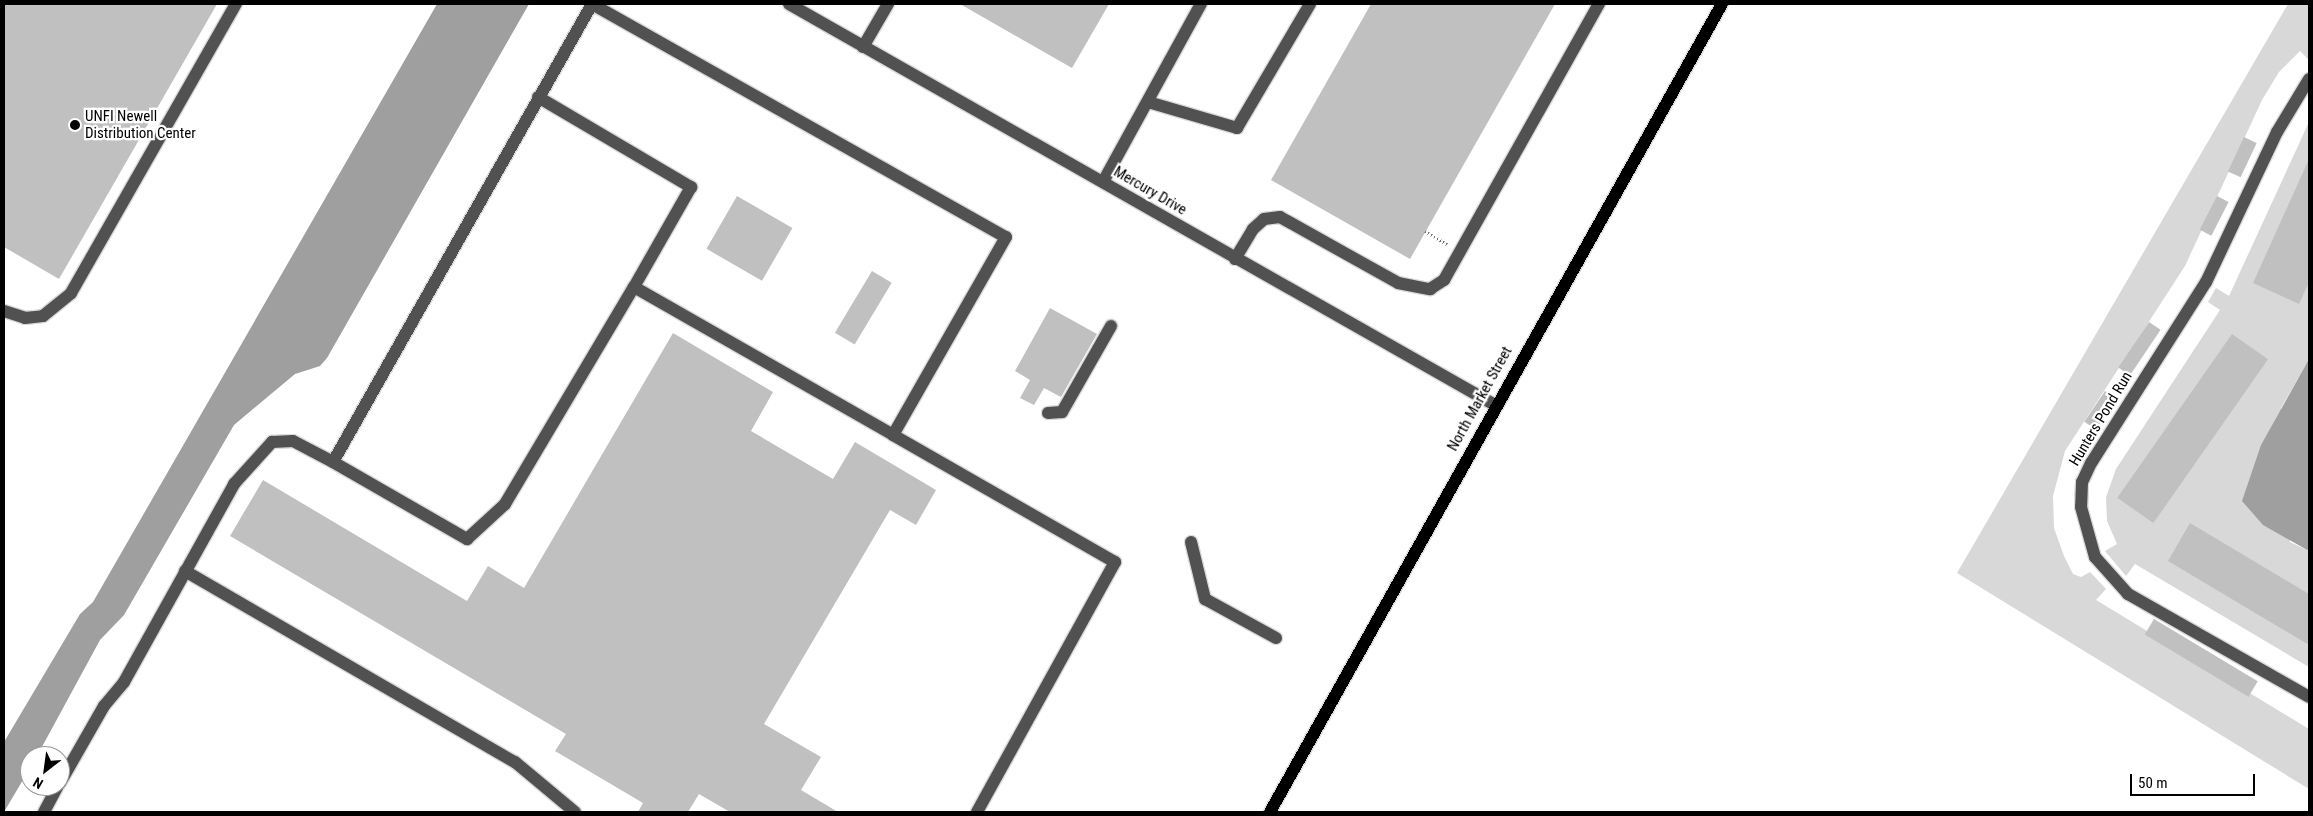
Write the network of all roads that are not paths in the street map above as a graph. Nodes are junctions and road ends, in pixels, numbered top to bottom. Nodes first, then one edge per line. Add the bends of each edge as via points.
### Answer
1 (236, 4) edge
2 (592, 4) edge
3 (789, 4) edge
4 (888, 4) edge
5 (1201, 4) edge
6 (1310, 4) edge
7 (1599, 4) edge
8 (1722, 4) edge
9 (806, 8) edge
10 (863, 47) junction
11 (2309, 79) edge
12 (538, 97) junction
13 (1148, 102) junction
14 (1103, 182) junction
15 (1235, 258) junction
16 (634, 287) junction
17 (4, 311) edge
18 (1111, 326) dead end
19 (1496, 405) junction
20 (1048, 413) dead end
21 (893, 435) junction
22 (333, 462) junction
23 (1191, 542) dead end
24 (185, 571) junction
25 (1276, 638) dead end
26 (2309, 697) edge
27 (70, 765) edge
28 (53, 796) edge
29 (44, 812) edge
30 (575, 812) edge
31 (977, 812) edge
32 (1270, 812) edge

1 - 17 street via 71,293 43,316 25,318
2 - 12 street
2 - 21 street via 1006,237
3 - 9 street, Mercury Drive
4 - 10 street
5 - 13 street
6 - 13 street via 1237,128
7 - 15 street via 1444,280 1430,289 1398,282 1280,217 1264,219 1253,229
8 - 19 main road, North Market Street
9 - 10 street, Mercury Drive
10 - 14 street, Mercury Drive
11 - 26 street, Hunters Pond Run via 2276,132 2206,282 2090,463 2082,482 2082,507 2095,557 2128,594
12 - 16 street via 691,187
12 - 22 street
13 - 14 street
14 - 15 street, Mercury Drive
15 - 19 street, Mercury Drive
16 - 21 street
16 - 22 street via 506,504 467,538
18 - 20 street via 1062,412
19 - 32 main road, North Market Street
21 - 31 street via 1115,562
22 - 24 street via 293,441 272,442 234,484
23 - 25 street via 1205,599
24 - 27 street
24 - 30 street via 516,762
28 - 29 street

